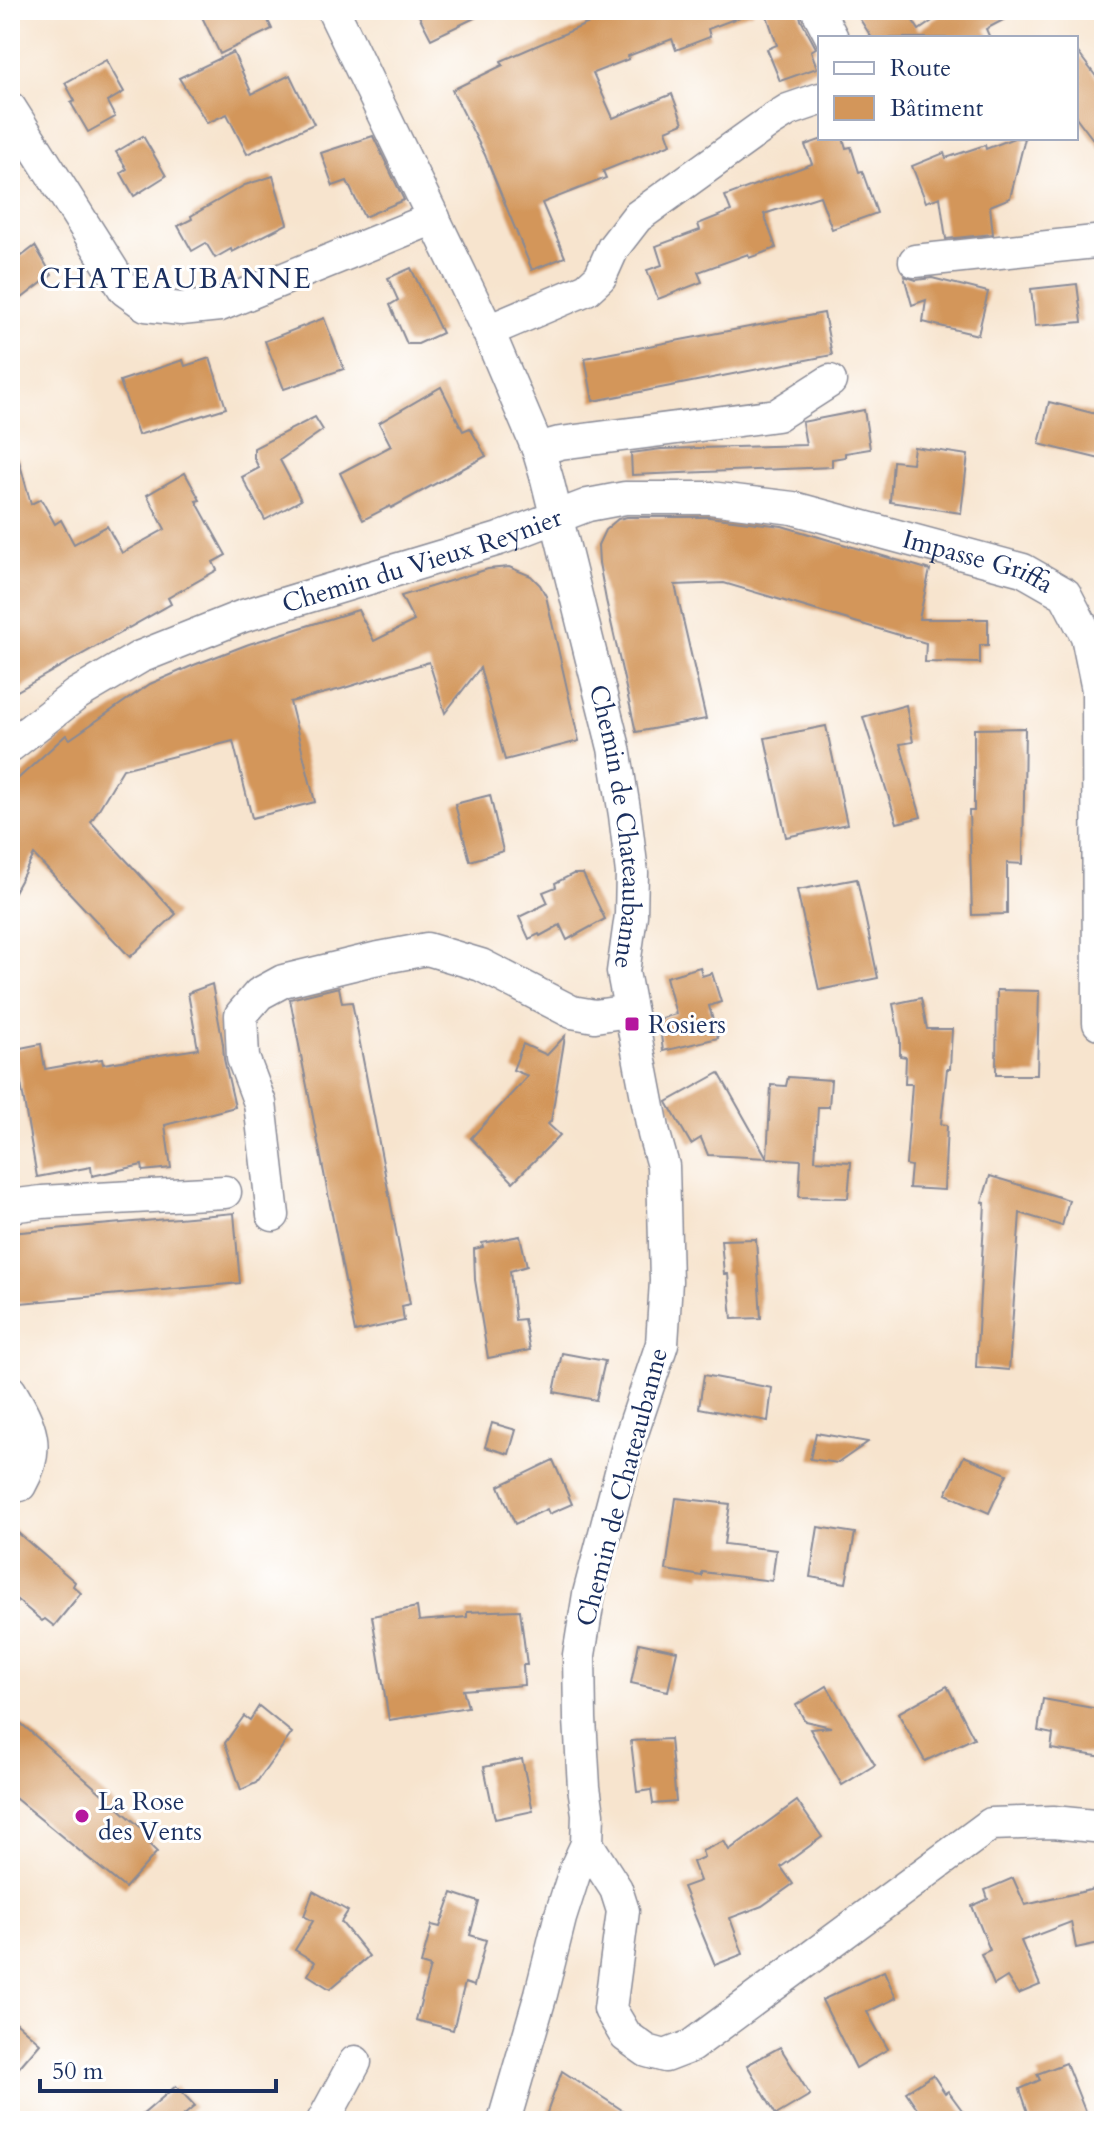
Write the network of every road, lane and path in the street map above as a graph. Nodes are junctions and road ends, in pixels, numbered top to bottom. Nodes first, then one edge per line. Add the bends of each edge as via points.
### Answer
1 (333, 10) edge
2 (818, 100) edge
3 (10, 108) edge
4 (434, 218) junction
5 (1104, 241) edge
6 (915, 261) dead end
7 (488, 331) junction
8 (830, 381) dead end
9 (538, 449) junction
10 (555, 517) junction
11 (10, 746) edge
12 (629, 1011) junction
13 (1099, 1023) dead end
14 (225, 1192) dead end
15 (10, 1206) edge
16 (273, 1215) dead end
17 (10, 1391) edge
18 (20, 1485) dead end
19 (1104, 1827) edge
20 (587, 1844) junction
21 (355, 2062) dead end
22 (323, 2121) edge
23 (504, 2121) edge

1 - 4 street, Chemin du Vieux Reynier
2 - 7 street via 769,122 637,217 587,289
3 - 4 street via 125,290 146,305 220,305
4 - 7 street, Chemin du Vieux Reynier
5 - 6 street
7 - 9 street, Chemin du Vieux Reynier
8 - 9 street via 777,415
9 - 10 street, Chemin du Vieux Reynier
10 - 11 street, Chemin du Vieux Reynier via 499,539 243,616 140,657 77,694
10 - 12 street, Chemin de Chateaubanne via 623,801 632,873 623,972
10 - 13 street, Impasse Griffa via 625,498 710,498 793,508 1023,570 1065,594 1087,636 1098,690
12 - 16 street via 595,1016 572,1012 481,965 427,949 283,981 259,994 241,1015 243,1058 260,1103
12 - 20 street, Chemin de Chateaubanne via 663,1166 666,1281 662,1344 599,1554 579,1655
14 - 15 street
17 - 18 street via 32,1442 32,1457
19 - 20 street via 991,1824 691,2046 665,2056 626,2036 610,2009 623,1911 616,1889
20 - 23 street, Chemin de Chateaubanne via 560,1918
21 - 22 street

